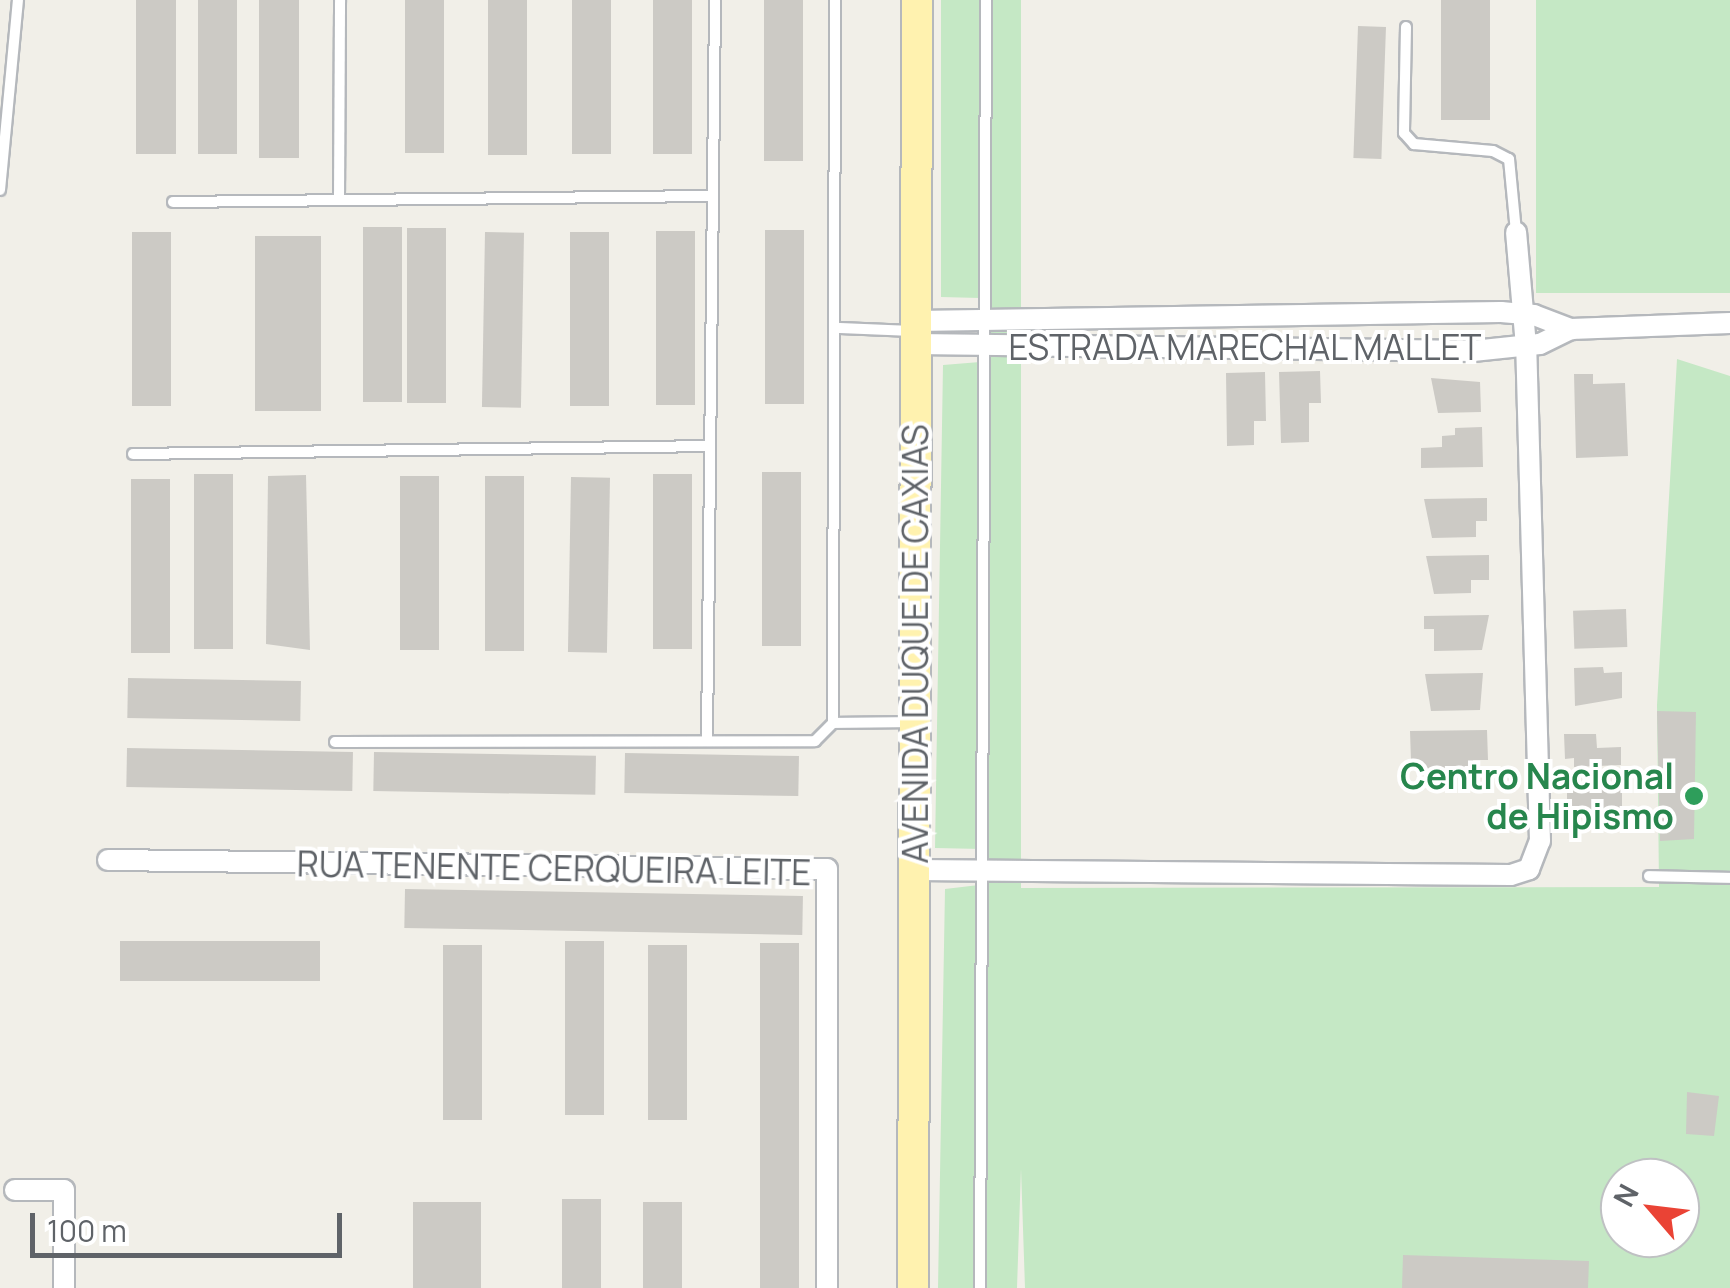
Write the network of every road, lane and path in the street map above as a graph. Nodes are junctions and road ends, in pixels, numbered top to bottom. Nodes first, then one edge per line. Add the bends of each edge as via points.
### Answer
1 (18, 0) edge
2 (340, 0) edge
3 (715, 0) edge
4 (835, 0) edge
5 (916, 0) edge
6 (986, 0) edge
7 (1406, 26) dead end
8 (0, 190) edge
9 (713, 196) junction
10 (339, 200) junction
11 (172, 202) dead end
12 (1516, 232) joint
13 (1524, 313) junction
14 (1263, 316) junction
15 (984, 318) junction
16 (1730, 323) edge
17 (839, 328) junction
18 (1570, 330) junction
19 (916, 332) junction
20 (984, 345) junction
21 (1526, 346) junction
22 (1261, 348) junction
23 (710, 446) junction
24 (133, 454) dead end
25 (915, 722) junction
26 (832, 723) junction
27 (707, 741) junction
28 (335, 742) dead end
29 (108, 860) dead end
30 (915, 870) junction
31 (985, 873) junction
32 (1650, 876) dead end
33 (1730, 878) edge
34 (15, 1190) dead end
35 (64, 1288) edge
36 (826, 1288) edge
37 (913, 1288) edge
38 (980, 1288) edge

1 - 8 lane
2 - 10 lane
3 - 9 lane
4 - 17 lane
5 - 19 main road, AVENIDA DUQUE DE CAXIAS
6 - 15 lane
7 - 12 lane via 1404,134 1414,144 1492,151 1509,160
9 - 10 lane
9 - 23 lane
10 - 11 lane
12 - 13 street
13 - 14 street, ESTRADA MARECHAL MALLET
13 - 18 street, ESTRADA MARECHAL MALLET
13 - 21 street
14 - 15 street, ESTRADA MARECHAL MALLET
14 - 22 street
15 - 19 street, ESTRADA MARECHAL MALLET
15 - 20 lane
16 - 18 street, ESTRADA MARECHAL MALLET
17 - 19 lane
17 - 26 lane
18 - 21 street, ESTRADA MARECHAL MALLET
19 - 20 street, ESTRADA MARECHAL MALLET
19 - 25 main road, AVENIDA DUQUE DE CAXIAS
20 - 22 street, ESTRADA MARECHAL MALLET
20 - 31 lane
21 - 22 street, ESTRADA MARECHAL MALLET
21 - 31 street via 1540,841 1529,869
23 - 24 lane
23 - 27 lane
25 - 26 lane
25 - 30 main road, AVENIDA DUQUE DE CAXIAS
26 - 27 lane via 815,741
27 - 28 lane
29 - 36 street, RUA TENENTE CERQUEIRA LEITE via 826,869
30 - 31 street
30 - 37 main road, AVENIDA DUQUE DE CAXIAS
31 - 38 lane
32 - 33 lane
34 - 35 street via 64,1190

